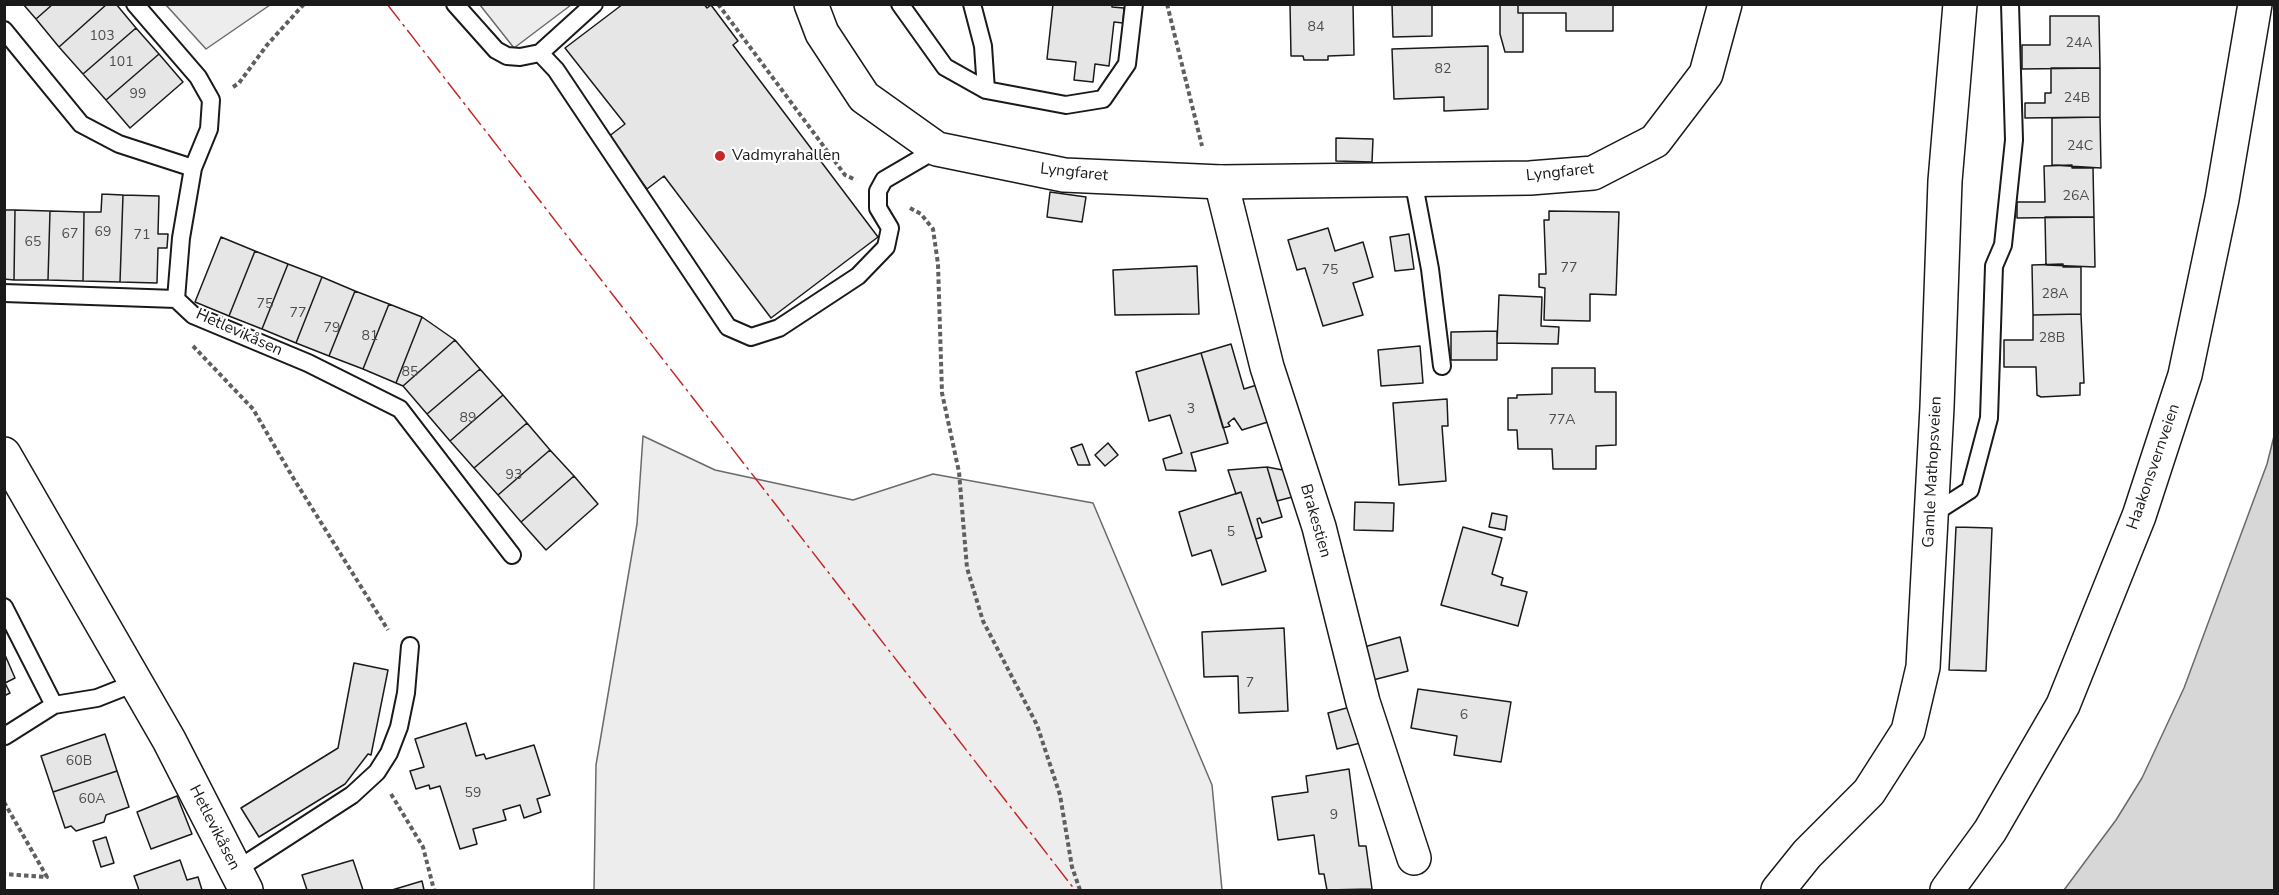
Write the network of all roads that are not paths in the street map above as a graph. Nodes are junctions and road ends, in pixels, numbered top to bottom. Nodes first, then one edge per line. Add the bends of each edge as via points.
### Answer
1 (135, 4) edge
2 (455, 4) edge
3 (594, 4) edge
4 (811, 4) edge
5 (900, 4) edge
6 (972, 4) edge
7 (1134, 4) edge
8 (1725, 4) edge
9 (1960, 4) edge
10 (2010, 4) edge
11 (2255, 4) edge
12 (4, 30) edge
13 (540, 53) junction
14 (986, 90) junction
15 (937, 149) junction
16 (193, 168) junction
17 (1409, 178) junction
18 (1221, 182) junction
19 (4, 293) edge
20 (176, 299) junction
21 (1442, 366) dead end
22 (4, 454) edge
23 (1931, 514) junction
24 (512, 555) dead end
25 (4, 607) edge
26 (410, 646) road end
27 (135, 684) junction
28 (54, 705) junction
29 (5, 736) edge
30 (1414, 858) dead end
31 (241, 880) edge
32 (1778, 891) edge
33 (1947, 891) edge

1 - 16 lane, Hetlevikåsen via 198,77 211,100 209,129
2 - 13 lane via 496,50 520,57
3 - 13 lane
4 - 15 street, Lyngfaret via 822,33 864,97
5 - 14 lane via 945,67
6 - 14 lane via 983,46
7 - 14 lane via 1127,64 1103,99 1066,105
8 - 17 street, Lyngfaret via 1706,74 1655,141 1593,173 1530,178
9 - 23 street, Gamle Mathopsveien via 1945,181
10 - 23 lane via 2014,140 2003,245 1994,266 1989,418 1970,490
11 - 33 street, Haakonsvernveien via 2222,199 2185,375 2139,516 2063,705 1990,831
12 - 16 lane via 81,124 119,144
13 - 15 lane via 556,70 728,327 751,337 779,328 858,276 886,247 890,228 878,208 878,191 885,180
15 - 18 street, Lyngfaret via 1064,176
16 - 20 lane, Hetlevikåsen
17 - 18 street, Lyngfaret
17 - 21 lane via 1430,269
18 - 30 street, Brakestien via 1267,367 1318,527 1363,702
19 - 20 lane
20 - 24 lane, Hetlevikåsen via 193,315 308,363 400,409
22 - 27 street, Hetlevikåsen
23 - 32 street, Gamle Mathopsveien via 1923,667 1908,731 1869,792
25 - 28 lane
26 - 31 lane via 399,727 377,772
27 - 28 lane via 97,698
27 - 31 street, Hetlevikåsen via 169,740
28 - 29 lane

